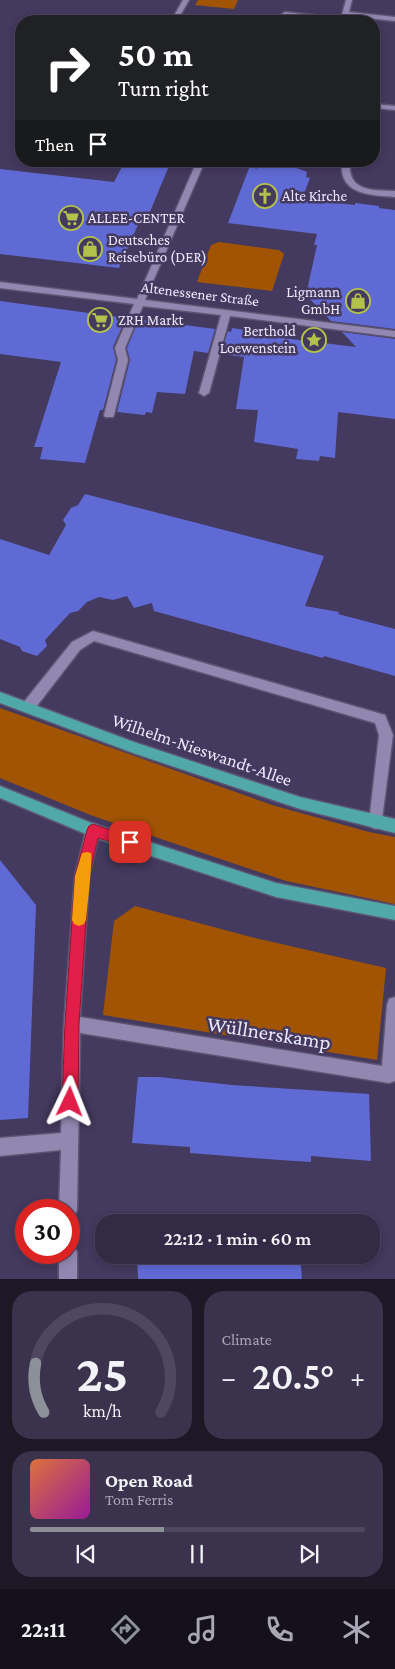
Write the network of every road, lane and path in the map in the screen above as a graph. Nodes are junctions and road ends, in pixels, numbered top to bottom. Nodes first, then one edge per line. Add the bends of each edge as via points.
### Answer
1 (185, 0) edge
2 (350, 0) edge
3 (285, 14) dead end
4 (177, 15) edge
5 (300, 15) edge
6 (345, 15) edge
7 (380, 19) edge
8 (395, 19) edge
9 (380, 107) edge
10 (395, 108) edge
11 (198, 167) edge
12 (345, 167) edge
13 (395, 194) edge
14 (0, 285) edge
15 (140, 301) junction
16 (226, 312) junction
17 (395, 334) edge
18 (204, 393) dead end
19 (109, 415) dead end
20 (0, 697) edge
21 (28, 707) junction
22 (0, 792) edge
23 (376, 822) junction
24 (395, 826) edge
25 (93, 830) junction
26 (395, 913) edge
27 (395, 1005) edge
28 (72, 1024) junction
29 (69, 1141) junction
30 (0, 1147) edge
31 (68, 1199) edge
32 (68, 1264) edge
33 (68, 1279) edge

1 - 4 street
2 - 6 street
3 - 5 street
7 - 8 street
9 - 10 street
11 - 15 street
12 - 13 street via 344,174 354,186
14 - 15 street, Altenessener Straße
15 - 16 street, Altenessener Straße
15 - 19 street via 120,348 123,360
16 - 17 street, Altenessener Straße
16 - 18 street
20 - 21 main road, Wilhelm-Nieswandt-Allee
21 - 23 main road, Wilhelm-Nieswandt-Allee via 300,803
21 - 23 street via 76,646 93,636 380,719 386,735
22 - 25 main road
23 - 24 main road, Wilhelm-Nieswandt-Allee
25 - 26 main road via 276,890
25 - 28 street via 82,876
27 - 28 street, Wüllnerskamp via 388,1075
28 - 29 street
29 - 30 street
29 - 31 street
32 - 33 street

